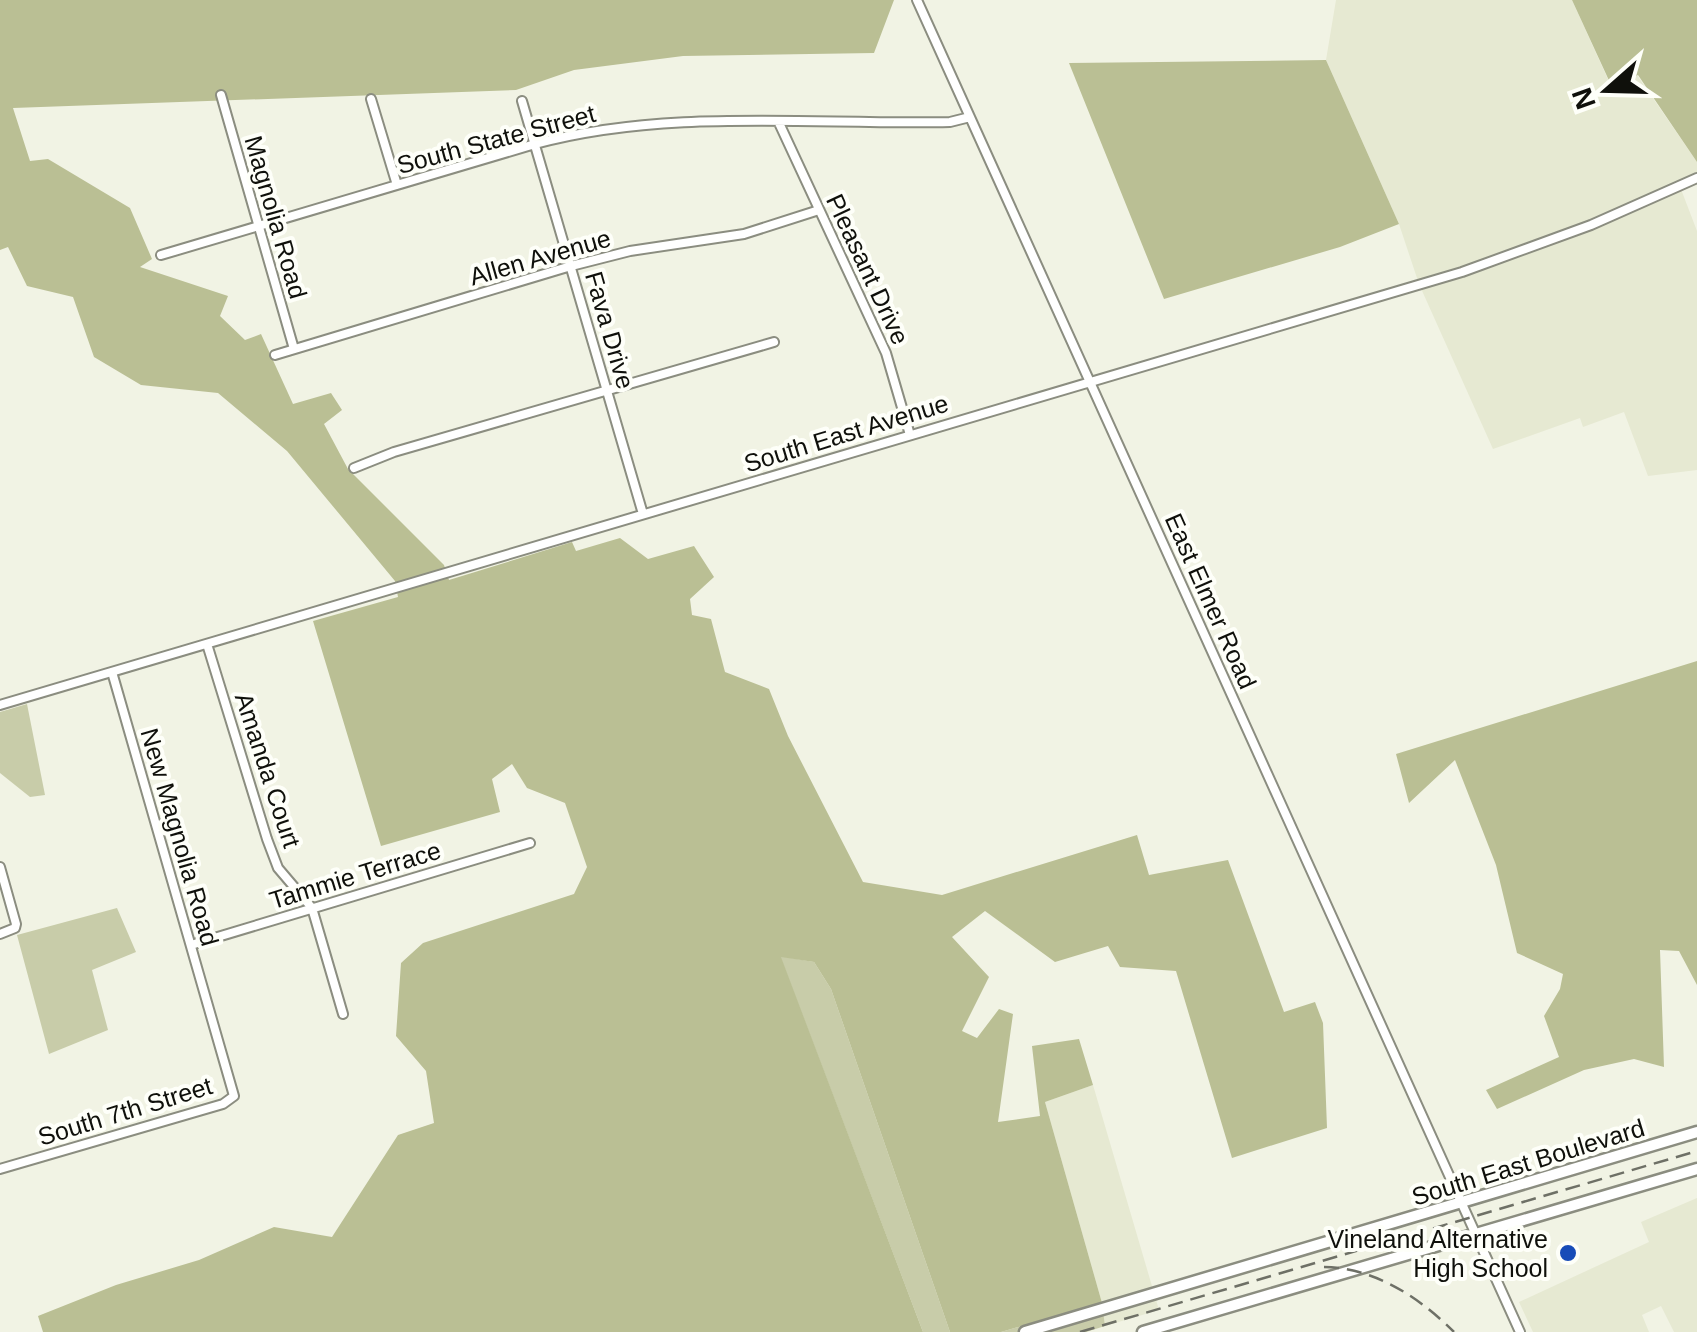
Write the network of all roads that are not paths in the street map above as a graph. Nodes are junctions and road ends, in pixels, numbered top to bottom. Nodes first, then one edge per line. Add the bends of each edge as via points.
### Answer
1 (917, 0) edge
2 (221, 95) dead end
3 (371, 99) dead end
4 (522, 101) dead end
5 (970, 117) junction
6 (779, 123) junction
7 (535, 144) junction
8 (1697, 178) edge
9 (397, 185) junction
10 (819, 210) junction
11 (258, 226) junction
12 (161, 255) dead end
13 (570, 266) junction
14 (774, 342) dead end
15 (294, 349) junction
16 (275, 355) dead end
17 (1091, 382) junction
18 (607, 390) junction
19 (910, 435) junction
20 (354, 468) dead end
21 (643, 514) junction
22 (206, 644) junction
23 (112, 672) junction
24 (0, 706) edge
25 (530, 844) dead end
26 (0, 867) edge
27 (312, 908) junction
28 (0, 934) edge
29 (191, 945) junction
30 (211, 1012) joint
31 (344, 1014) dead end
32 (1697, 1132) edge
33 (0, 1169) edge
34 (1697, 1169) edge
35 (1462, 1202) junction
36 (1476, 1234) junction
37 (1025, 1332) edge
38 (1143, 1332) edge
39 (1520, 1332) edge

1 - 5 street, East Elmer Road
2 - 11 street, Magnolia Road
3 - 9 street
4 - 7 street, Fava Drive
5 - 6 street, South State Street
5 - 17 street, East Elmer Road
6 - 7 street, South State Street via 605,130
6 - 10 street, Pleasant Drive
7 - 9 street, South State Street
7 - 13 street, Fava Drive
8 - 17 street, South East Avenue via 1515,255
9 - 11 street, South State Street
10 - 13 street, Allen Avenue via 744,234
10 - 19 street, Pleasant Drive via 886,352
11 - 12 street, South State Street
11 - 15 street, Magnolia Road
13 - 15 street, Allen Avenue
13 - 18 street, Fava Drive
14 - 18 street
15 - 16 street, Allen Avenue
17 - 19 street, South East Avenue
17 - 35 street, East Elmer Road
18 - 20 street
18 - 21 street, Fava Drive
19 - 21 street, South East Avenue
21 - 22 street, South East Avenue
22 - 23 street, South East Avenue
22 - 27 street, Amanda Court via 278,868
23 - 24 street, South East Avenue
23 - 29 street, New Magnolia Road
25 - 27 street, Tammie Terrace
26 - 28 street via 16,924
27 - 29 street, Tammie Terrace
27 - 31 street, Amanda Court
29 - 30 street, New Magnolia Road
30 - 33 street, South 7th Street via 232,1099
32 - 35 main road, South East Boulevard
34 - 36 main road
35 - 36 street, East Elmer Road
35 - 37 main road, South East Boulevard
36 - 38 main road
36 - 39 street, East Elmer Road

